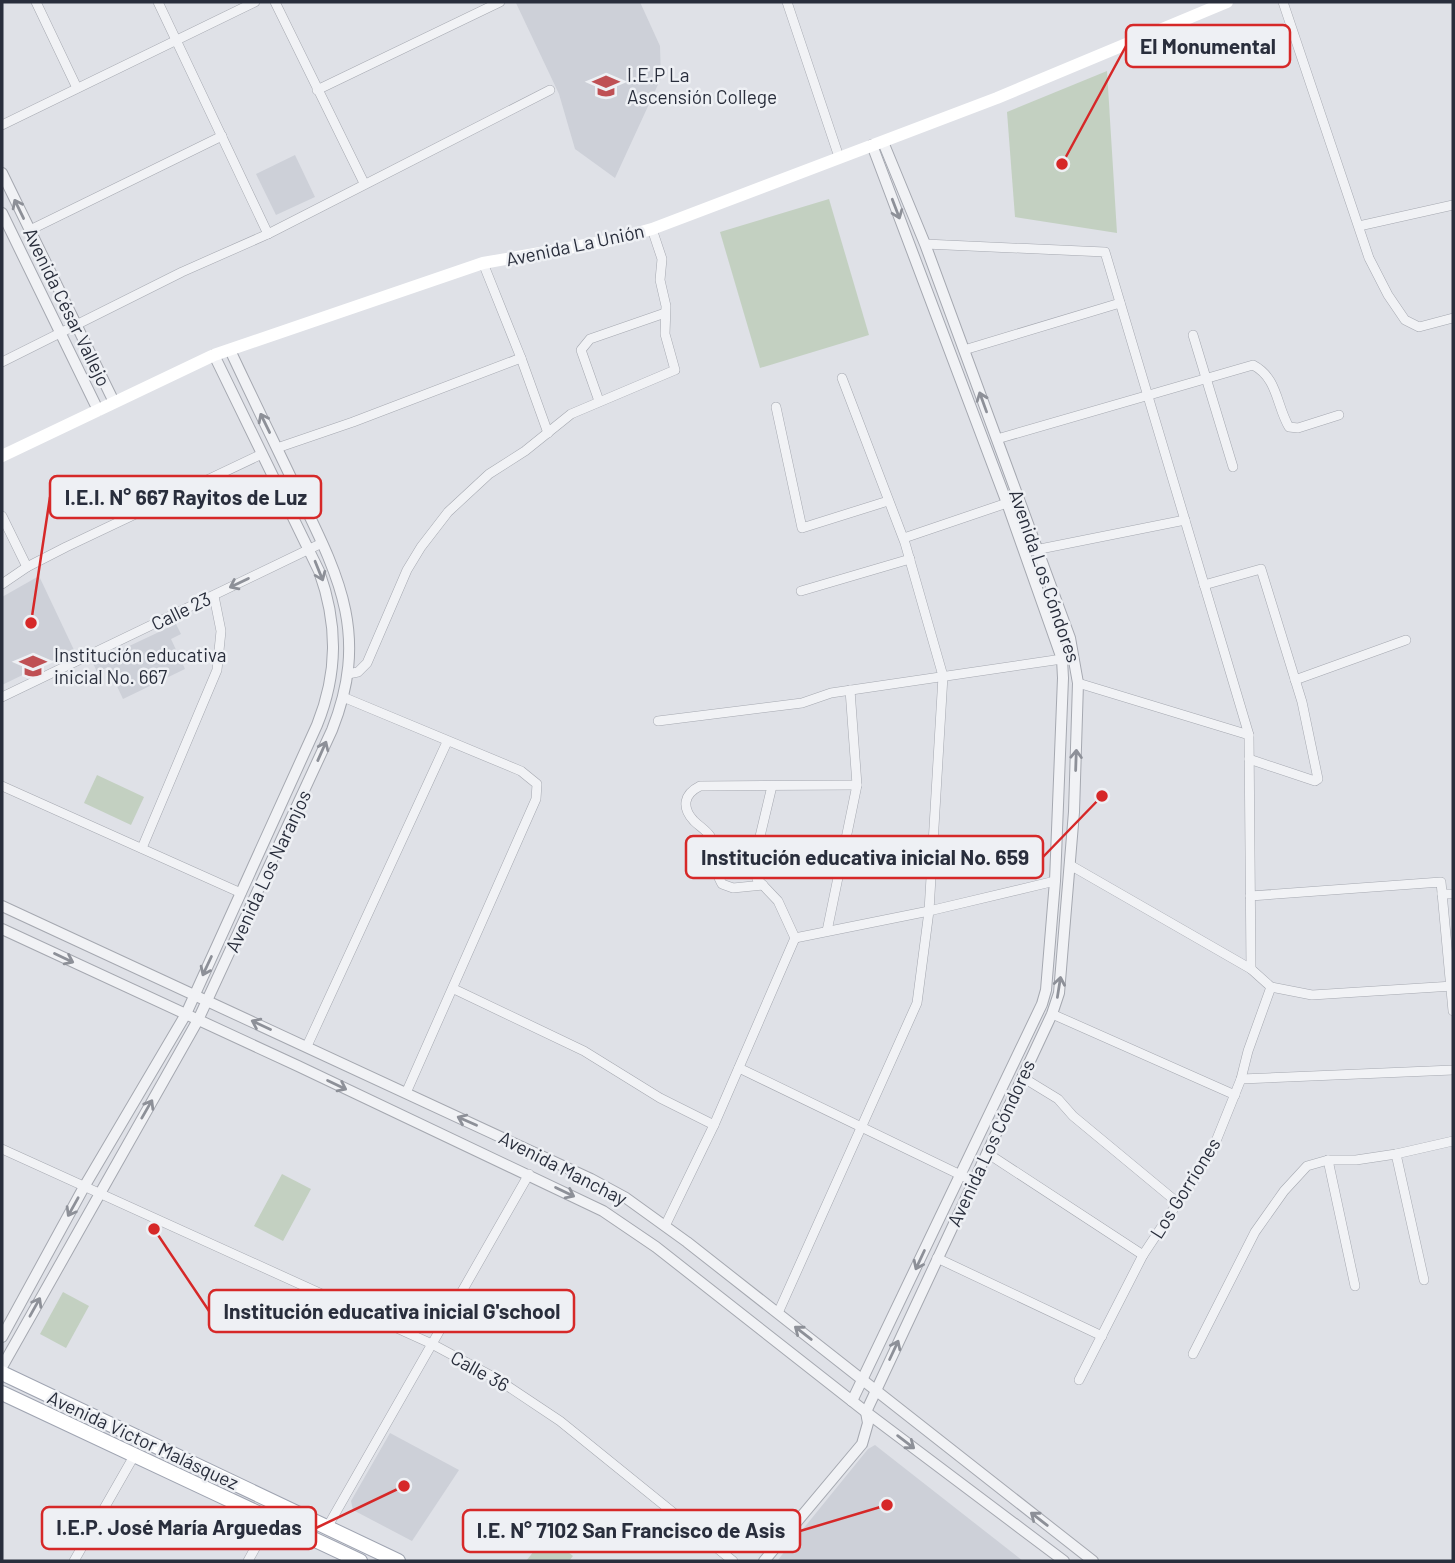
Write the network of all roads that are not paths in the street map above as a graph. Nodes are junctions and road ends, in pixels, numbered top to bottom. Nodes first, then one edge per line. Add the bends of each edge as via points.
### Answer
1 (36, 2) edge
2 (158, 2) edge
3 (256, 2) edge
4 (275, 2) edge
5 (500, 2) edge
6 (787, 2) edge
7 (1227, 2) edge
8 (1283, 2) edge
9 (1203, 6) edge
10 (176, 40) junction
11 (77, 88) junction
12 (317, 90) junction
13 (550, 90) dead end
14 (2, 125) edge
15 (222, 136) junction
16 (877, 143) junction
17 (839, 157) junction
18 (2, 173) edge
19 (364, 183) junction
20 (1453, 205) edge
21 (2, 213) edge
22 (1359, 226) junction
23 (652, 229) junction
24 (30, 230) junction
25 (268, 234) junction
26 (925, 244) junction
27 (483, 263) junction
28 (1120, 303) junction
29 (665, 313) junction
30 (1453, 318) edge
31 (76, 326) junction
32 (60, 334) junction
33 (1193, 335) dead end
34 (230, 350) junction
35 (964, 350) junction
36 (214, 355) junction
37 (521, 358) junction
38 (2, 362) edge
39 (842, 378) dead end
40 (1206, 378) junction
41 (1148, 395) junction
42 (598, 401) junction
43 (114, 402) junction
44 (776, 407) dead end
45 (98, 410) junction
46 (1339, 415) dead end
47 (548, 433) junction
48 (997, 439) junction
49 (277, 448) junction
50 (262, 454) junction
51 (2, 456) edge
52 (1233, 467) dead end
53 (888, 501) junction
54 (1007, 503) junction
55 (2, 516) edge
56 (1185, 520) junction
57 (904, 538) junction
58 (322, 543) junction
59 (309, 549) junction
60 (1037, 549) junction
61 (1025, 552) junction
62 (910, 559) junction
63 (27, 568) junction
64 (2, 584) edge
65 (1204, 585) junction
66 (801, 592) dead end
67 (214, 596) junction
68 (1406, 640) dead end
69 (1062, 659) junction
70 (348, 674) junction
71 (943, 676) junction
72 (1295, 680) junction
73 (1078, 682) junction
74 (850, 690) junction
75 (2, 697) edge
76 (343, 697) junction
77 (658, 721) dead end
78 (1249, 735) junction
79 (447, 742) junction
80 (1249, 759) junction
81 (857, 785) junction
82 (2, 786) edge
83 (772, 786) junction
84 (142, 848) junction
85 (1070, 865) junction
86 (1055, 881) junction
87 (763, 885) junction
88 (241, 893) junction
89 (1442, 894) junction
90 (1453, 894) edge
91 (1250, 896) junction
92 (2, 906) edge
93 (929, 911) junction
94 (2, 929) edge
95 (827, 931) junction
96 (795, 938) junction
97 (1251, 969) junction
98 (1452, 986) edge
99 (1270, 987) junction
100 (454, 989) junction
101 (195, 994) junction
102 (208, 1000) junction
103 (1453, 1011) edge
104 (186, 1014) junction
105 (1052, 1014) junction
106 (198, 1020) junction
107 (307, 1046) junction
108 (739, 1068) junction
109 (1453, 1070) edge
110 (1022, 1077) junction
111 (1241, 1079) junction
112 (406, 1093) junction
113 (1234, 1095) junction
114 (714, 1125) junction
115 (862, 1127) junction
116 (1453, 1141) edge
117 (2, 1149) edge
118 (987, 1153) junction
119 (1396, 1154) junction
120 (1328, 1160) junction
121 (529, 1174) junction
122 (961, 1175) junction
123 (973, 1181) junction
124 (84, 1187) junction
125 (99, 1193) junction
126 (1178, 1203) junction
127 (665, 1226) junction
128 (1143, 1255) junction
129 (937, 1258) junction
130 (1424, 1280) dead end
131 (1355, 1286) dead end
132 (778, 1313) junction
133 (2, 1336) edge
134 (1102, 1336) junction
135 (432, 1344) junction
136 (1193, 1354) dead end
137 (2, 1367) edge
138 (2, 1373) edge
139 (1079, 1380) dead end
140 (863, 1381) junction
141 (876, 1390) junction
142 (2, 1393) edge
143 (852, 1401) junction
144 (866, 1412) junction
145 (134, 1456) junction
146 (271, 1520) junction
147 (328, 1526) junction
148 (74, 1561) edge
149 (248, 1561) edge
150 (360, 1561) edge
151 (398, 1561) edge
152 (733, 1561) edge
153 (764, 1561) edge
154 (1064, 1561) edge
155 (1093, 1561) edge

1 - 11 street
2 - 10 street
3 - 10 street
4 - 12 street
5 - 12 street
6 - 17 street
7 - 9 main road, Avenida La Unión
8 - 22 street
9 - 16 main road, Avenida La Unión via 1010,93
10 - 11 street
10 - 15 street
11 - 14 street
12 - 19 street
13 - 19 street
15 - 24 street
15 - 25 street
16 - 17 main road, Avenida La Unión
16 - 26 street, Avenida Los Cóndores
16 -> 54 street, Avenida Los Cóndores
17 - 23 main road, Avenida La Unión
24 -> 18 street, Avenida César Vallejo
19 - 25 street
20 - 22 street
21 - 32 street, Avenida César Vallejo
22 - 30 street via 1369,258 1405,320 1419,327
23 - 27 main road, Avenida La Unión
23 - 29 street via 662,259
24 - 31 street, Avenida César Vallejo
25 - 31 street
26 - 28 street via 1105,252
26 - 35 street, Avenida Los Cóndores
27 - 34 main road, Avenida La Unión
27 - 37 street
28 - 35 street
28 - 41 street
29 - 42 street via 665,334 675,370
29 - 42 street via 590,339 581,350
31 - 32 street
31 - 43 street, Avenida César Vallejo
32 - 38 street
32 - 45 street, Avenida César Vallejo
33 - 40 street
34 - 36 main road, Avenida La Unión
49 -> 34 street, Avenida Los Naranjos
48 -> 35 street, Avenida Los Cóndores
36 - 43 main road, Avenida La Unión
36 - 50 street, Avenida Los Naranjos
37 - 47 street
37 - 49 street
39 - 53 street
40 - 41 street
40 - 46 street via 1253,365 1270,377 1289,427
40 - 52 street
41 - 48 street
41 - 56 street
42 - 47 street via 571,414
43 - 45 main road, Avenida La Unión
44 - 53 street via 802,528
45 - 51 main road, Avenida La Unión
47 - 70 street via 489,474 448,512 407,570 367,663
48 - 60 street, Avenida Los Cóndores
49 - 58 street, Avenida Los Naranjos
50 - 59 street, Avenida Los Naranjos
50 - 63 street
53 - 57 street
54 - 57 street
54 - 61 street, Avenida Los Cóndores
55 - 63 street
56 - 60 street
56 - 65 street
57 - 62 street
58 - 59 street, Calle 23
58 - 70 street, Avenida Los Naranjos via 346,609
59 -> 67 street, Calle 23
59 -> 88 street, Avenida Los Naranjos via 331,612 332,677 317,725
60 - 61 street
60 - 73 street, Avenida Los Cóndores via 1070,638
61 - 69 street, Avenida Los Cóndores
62 - 66 street
62 - 71 street
63 - 64 street
65 - 72 street via 1261,569
65 - 78 street
67 - 75 street, Calle 23
67 - 84 street via 221,631 217,670
68 - 72 street
69 - 71 street
69 - 86 street, Avenida Los Cóndores
70 - 76 street, Avenida Los Naranjos
71 - 74 street
71 - 93 street
72 - 80 street via 1318,779
73 - 78 street
85 -> 73 street, Avenida Los Cóndores
74 - 77 street via 802,703
74 - 81 street
76 - 79 street
102 -> 76 street, Avenida Los Naranjos
78 - 80 street
79 - 100 street via 521,771 537,784
79 - 107 street
80 - 91 street
81 - 83 street
81 - 95 street
82 - 84 street
83 - 87 street via 754,870
83 - 87 street via 701,786 686,798 693,820 709,834 722,884 733,888
84 - 88 street
85 - 97 street
105 -> 85 street, Avenida Los Cóndores via 1059,993
86 - 93 street
86 - 122 street, Avenida Los Cóndores via 1042,1004
87 - 96 street via 778,901
88 -> 101 street, Avenida Los Naranjos
89 - 90 street
89 - 91 street via 1441,882
89 - 98 street
91 - 97 street
92 - 101 street, Avenida Manchay
93 - 95 street
93 - 115 street via 917,1003
94 -> 104 street, Avenida Manchay
95 - 96 street
96 - 108 street
97 - 99 street
98 - 99 street via 1312,995
98 - 103 street
99 - 111 street, Los Gorriones
100 - 112 street
100 - 114 street via 584,1051
101 - 102 street, Avenida Manchay
101 - 104 street, Avenida Los Naranjos
102 - 106 street, Avenida Los Naranjos
107 -> 102 street, Avenida Manchay
104 - 106 street, Avenida Manchay
104 - 124 street, Avenida Los Naranjos
105 - 110 street, Avenida Los Cóndores
105 - 113 street
106 -> 121 street, Avenida Manchay
125 -> 106 street, Avenida Los Naranjos
107 - 112 street, Avenida Manchay
108 - 114 street
108 - 115 street
109 - 111 street
110 - 118 street, Avenida Los Cóndores
110 - 126 street via 1058,1099
111 - 113 street, Los Gorriones
127 -> 112 street, Avenida Manchay via 600,1184
113 - 126 street, Los Gorriones via 1212,1150
114 - 127 street
115 - 122 street
115 - 132 street
116 - 119 street
117 - 124 street, Calle 36
118 - 123 street, Avenida Los Cóndores
118 - 128 street
119 - 120 street
119 - 130 street
120 - 131 street
120 - 136 street via 1307,1166 1255,1231
121 - 135 street
121 -> 143 street, Avenida Manchay via 637,1233
122 - 123 street
122 -> 140 street, Avenida Los Cóndores
123 - 129 street, Avenida Los Cóndores
124 - 125 street, Calle 36
124 -> 133 street, Avenida Los Naranjos
125 - 135 street, Calle 36
137 -> 125 street, Avenida Los Naranjos
126 - 128 street, Los Gorriones
127 - 132 street, Avenida Manchay
128 - 134 street, Los Gorriones
129 - 134 street
141 -> 129 street, Avenida Los Cóndores
140 -> 132 street, Avenida Manchay
134 - 139 street, Los Gorriones
135 - 147 street
135 - 152 street, Calle 36 via 538,1406
138 - 147 main road, Avenida Victor Malásquez
140 - 141 street, Avenida Manchay
140 - 143 street, Avenida Los Cóndores
141 - 144 street, Avenida Los Cóndores
155 -> 141 street, Avenida Manchay
142 - 145 main road, Avenida Victor Malásquez
143 - 144 street, Avenida Manchay
144 - 153 street, Avenida Los Cóndores via 862,1444
144 -> 154 street, Avenida Manchay
145 - 146 main road, Avenida Victor Malásquez
145 - 148 street
146 - 149 street
146 - 150 main road, Avenida Victor Malásquez
147 - 151 main road, Avenida Victor Malásquez

